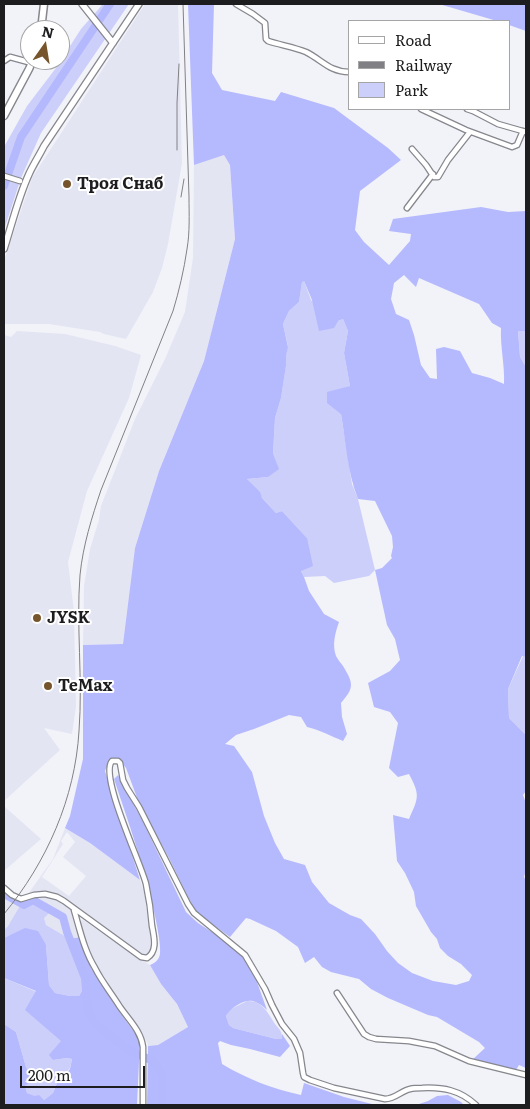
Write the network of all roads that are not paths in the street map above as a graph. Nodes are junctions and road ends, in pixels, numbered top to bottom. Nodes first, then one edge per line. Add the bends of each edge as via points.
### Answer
1 (44, 4) edge
2 (82, 4) edge
3 (138, 4) edge
4 (236, 4) edge
5 (42, 20) edge
6 (111, 40) junction
7 (20, 59) edge
8 (4, 61) edge
9 (28, 70) edge
10 (346, 72) edge
11 (422, 110) edge
12 (470, 110) edge
13 (4, 116) edge
14 (470, 132) junction
15 (525, 132) edge
16 (412, 149) dead end
17 (433, 174) junction
18 (4, 176) edge
19 (20, 181) dead end
20 (407, 208) dead end
21 (4, 249) edge
22 (4, 888) edge
23 (74, 908) junction
24 (337, 993) dead end
25 (526, 1075) edge
26 (143, 1105) edge
27 (476, 1105) edge

1 - 5 main road
2 - 6 street
3 - 6 street
4 - 10 street via 265,23 268,41 307,53 334,70
6 - 21 street via 28,175
7 - 8 street via 10,57
9 - 13 main road
11 - 14 street
12 - 15 street via 498,124
14 - 15 street via 512,147
14 - 17 street via 439,176
16 - 17 street
17 - 20 street
18 - 19 street
22 - 23 street via 21,899 41,894 53,896
23 - 26 street via 84,944 98,975 140,1034
23 - 27 street via 141,957 147,958 153,952 155,945 146,885 109,774 109,764 118,761 127,788 188,904 194,913 245,955 282,1024 294,1039 304,1077 385,1100 412,1088 453,1090
24 - 25 street via 369,1037 435,1046 469,1061

